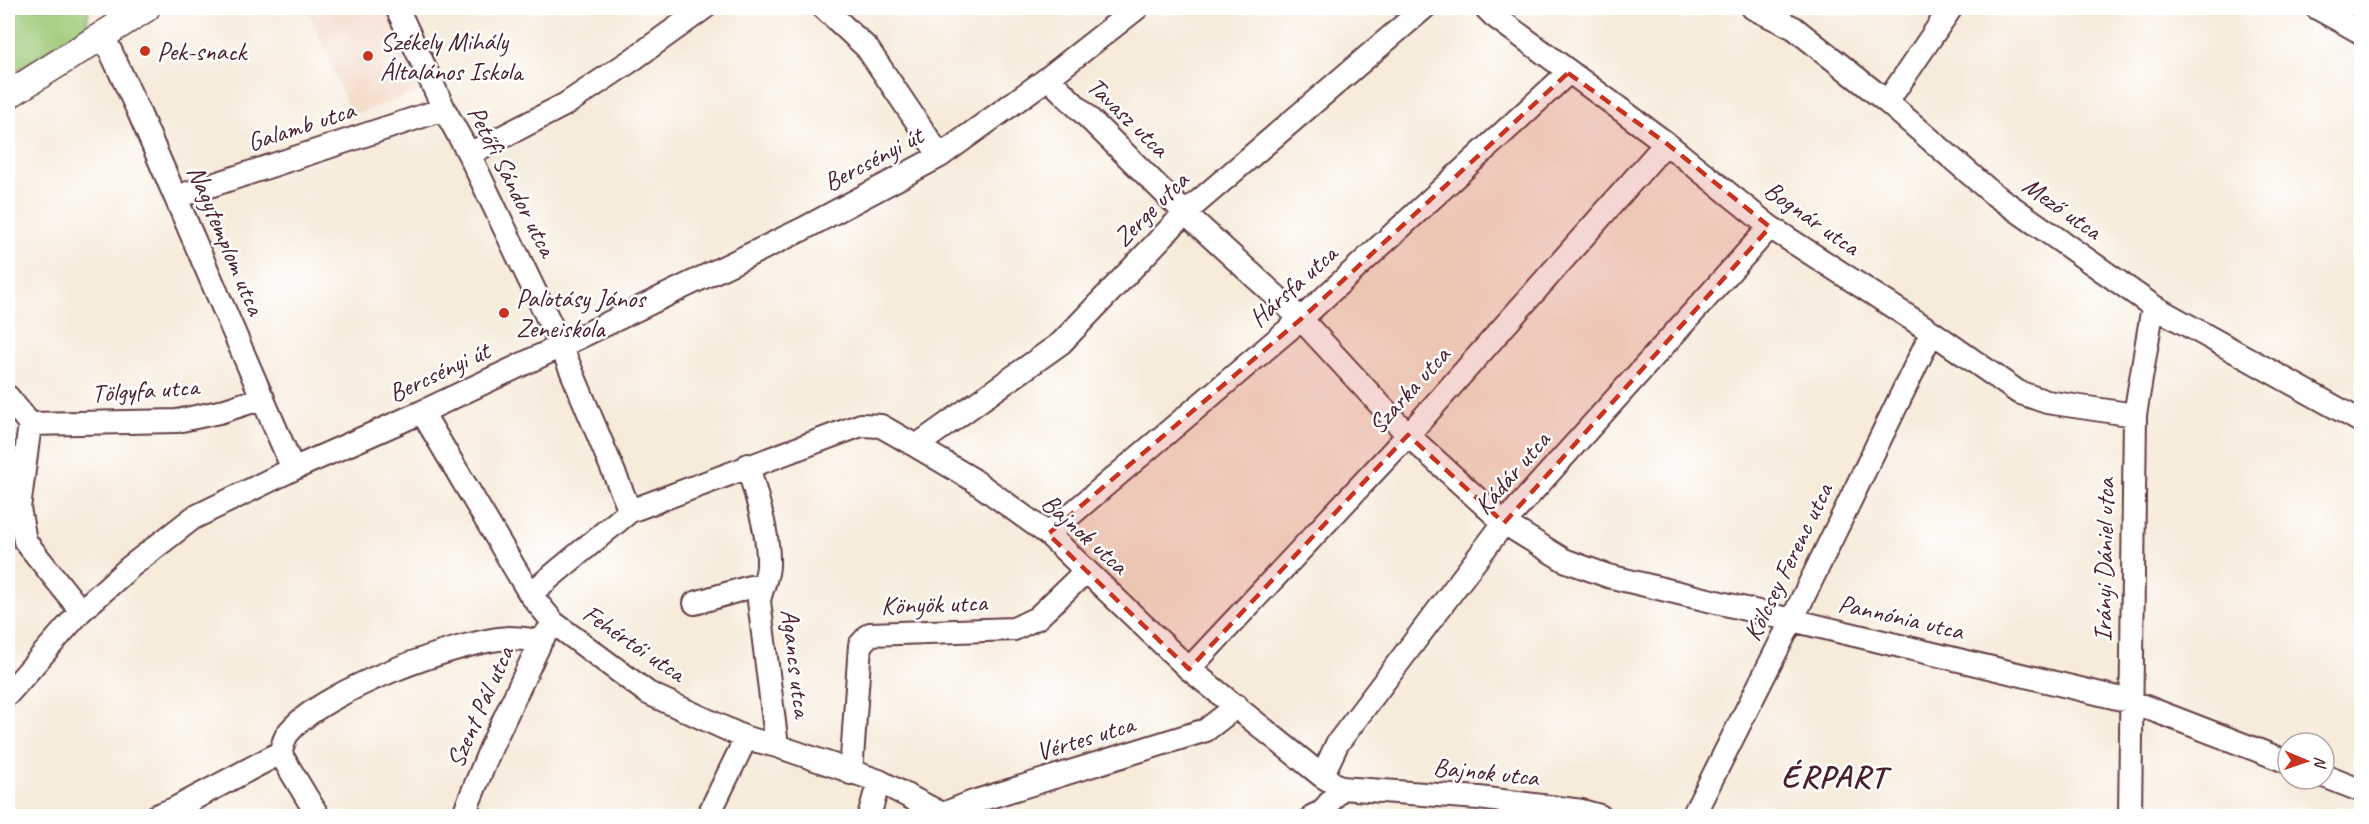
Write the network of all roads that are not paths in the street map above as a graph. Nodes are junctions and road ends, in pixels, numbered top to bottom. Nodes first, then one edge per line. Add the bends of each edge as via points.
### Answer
1 (146, 8) edge
2 (397, 8) edge
3 (704, 8) edge
4 (1137, 8) edge
5 (1424, 8) edge
6 (1486, 8) edge
7 (1753, 8) edge
8 (2317, 8) edge
9 (829, 9) edge
10 (1943, 11) edge
11 (2361, 33) edge
12 (103, 35) junction
13 (1568, 73) junction
14 (1048, 78) junction
15 (8, 95) edge
16 (1887, 102) junction
17 (444, 109) junction
18 (1666, 143) junction
19 (469, 154) junction
20 (940, 156) junction
21 (176, 197) junction
22 (1185, 213) junction
23 (1770, 227) junction
24 (2153, 306) junction
25 (1301, 319) junction
26 (1932, 332) junction
27 (561, 346) junction
28 (8, 398) edge
29 (263, 398) junction
30 (422, 412) junction
31 (2136, 415) junction
32 (2361, 422) edge
33 (30, 424) junction
34 (1408, 435) junction
35 (916, 446) junction
36 (748, 465) junction
37 (293, 469) junction
38 (630, 511) junction
39 (13, 513) edge
40 (1504, 523) junction
41 (1048, 534) junction
42 (1085, 572) junction
43 (761, 587) junction
44 (530, 594) junction
45 (695, 603) dead end
46 (81, 611) junction
47 (1792, 620) junction
48 (548, 632) junction
49 (1189, 669) junction
50 (8, 694) edge
51 (2130, 701) junction
52 (1237, 706) junction
53 (746, 738) junction
54 (777, 746) junction
55 (280, 753) junction
56 (2276, 757) edge
57 (851, 773) junction
58 (1322, 776) junction
59 (879, 781) junction
60 (2336, 781) edge
61 (1341, 788) junction
62 (2361, 791) edge
63 (1479, 807) edge
64 (945, 815) edge
65 (156, 816) edge
66 (318, 816) edge
67 (463, 816) edge
68 (708, 816) edge
69 (869, 816) edge
70 (1313, 816) edge
71 (1600, 816) edge
72 (1693, 816) edge
73 (2130, 816) edge

1 - 12 street
2 - 17 street, Petőfi Sándor utca
3 - 19 street via 566,104
4 - 14 street, Bercsényi út
5 - 22 street, Zerge utca
6 - 13 street, Bognár utca
7 - 16 street, Mező utca via 1794,28
8 - 11 street
9 - 20 street via 867,48
10 - 16 street
12 - 15 street
12 - 21 street, Nagytemplom utca
13 - 18 street, Bognár utca
13 - 25 street, Hársfa utca
14 - 20 street, Bercsényi út
14 - 22 street, Tavasz utca
16 - 24 street, Mező utca via 1992,193
17 - 19 street, Petőfi Sándor utca
17 - 21 street, Galamb utca
18 - 23 street, Bognár utca
18 - 34 street, Szarka utca
19 - 27 street, Petőfi Sándor utca
20 - 27 street, Bercsényi út via 803,229
21 - 29 street, Nagytemplom utca
22 - 25 street, Tavasz utca
22 - 35 street, Zerge utca via 1061,343
23 - 26 street, Bognár utca
23 - 40 street, Kádár utca
24 - 31 street, Irányi Dániel utca
24 - 32 street, Mező utca
25 - 34 street, Tavasz utca
25 - 41 street, Hársfa utca
26 - 31 street, Bognár utca via 2018,392 2047,402
26 - 47 street, Kölcsey Ferenc utca
27 - 30 street, Bercsényi út
27 - 38 street, Petőfi Sándor utca
28 - 33 street
29 - 33 street, Tölgyfa utca via 177,421
29 - 37 street, Nagytemplom utca
30 - 37 street, Bercsényi út
30 - 44 street, Fehértói utca
31 - 51 street, Irányi Dániel utca
33 - 39 street
34 - 40 street, Tavasz utca
34 - 49 street, Szarka utca
35 - 36 street, Bajnok utca via 881,426 861,425
35 - 41 street, Bajnok utca via 972,479
36 - 38 street, Bajnok utca
36 - 43 street, Agancs utca via 768,545 768,568
37 - 46 street, Bercsényi út via 193,518
38 - 44 street, Bajnok utca
39 - 46 street via 25,541
40 - 47 street, Pannónia utca via 1564,560 1608,576
40 - 58 street, Kádár utca via 1337,744
41 - 42 street, Bajnok utca
42 - 49 street, Bajnok utca
42 - 57 street, Könyök utca via 1037,618 1014,629 870,634 860,645
43 - 45 street, Agancs utca
43 - 54 street, Agancs utca via 759,601
44 - 48 street, Fehértói utca
46 - 50 street, Bercsényi út
47 - 51 street, Pannónia utca
47 - 72 street, Kölcsey Ferenc utca
48 - 53 street, Fehértói utca via 648,693
48 - 55 street via 474,644 362,683 312,711 287,732
48 - 67 street, Szent Pál utca via 492,745
49 - 52 street, Bajnok utca
51 - 56 street, Pannónia utca
51 - 73 street, Irányi Dániel utca
52 - 58 street, Bajnok utca
52 - 64 street, Vértes utca via 1206,730 973,802
53 - 54 street, Fehértói utca
53 - 68 street
54 - 57 street, Fehértói utca
55 - 65 street
55 - 66 street
57 - 59 street, Fehértói utca
58 - 61 street, Bajnok utca
59 - 64 street, Fehértói utca
59 - 69 street
60 - 62 street
61 - 63 street, Bajnok utca
61 - 70 street via 1322,812
63 - 71 street, Bajnok utca via 1582,811

